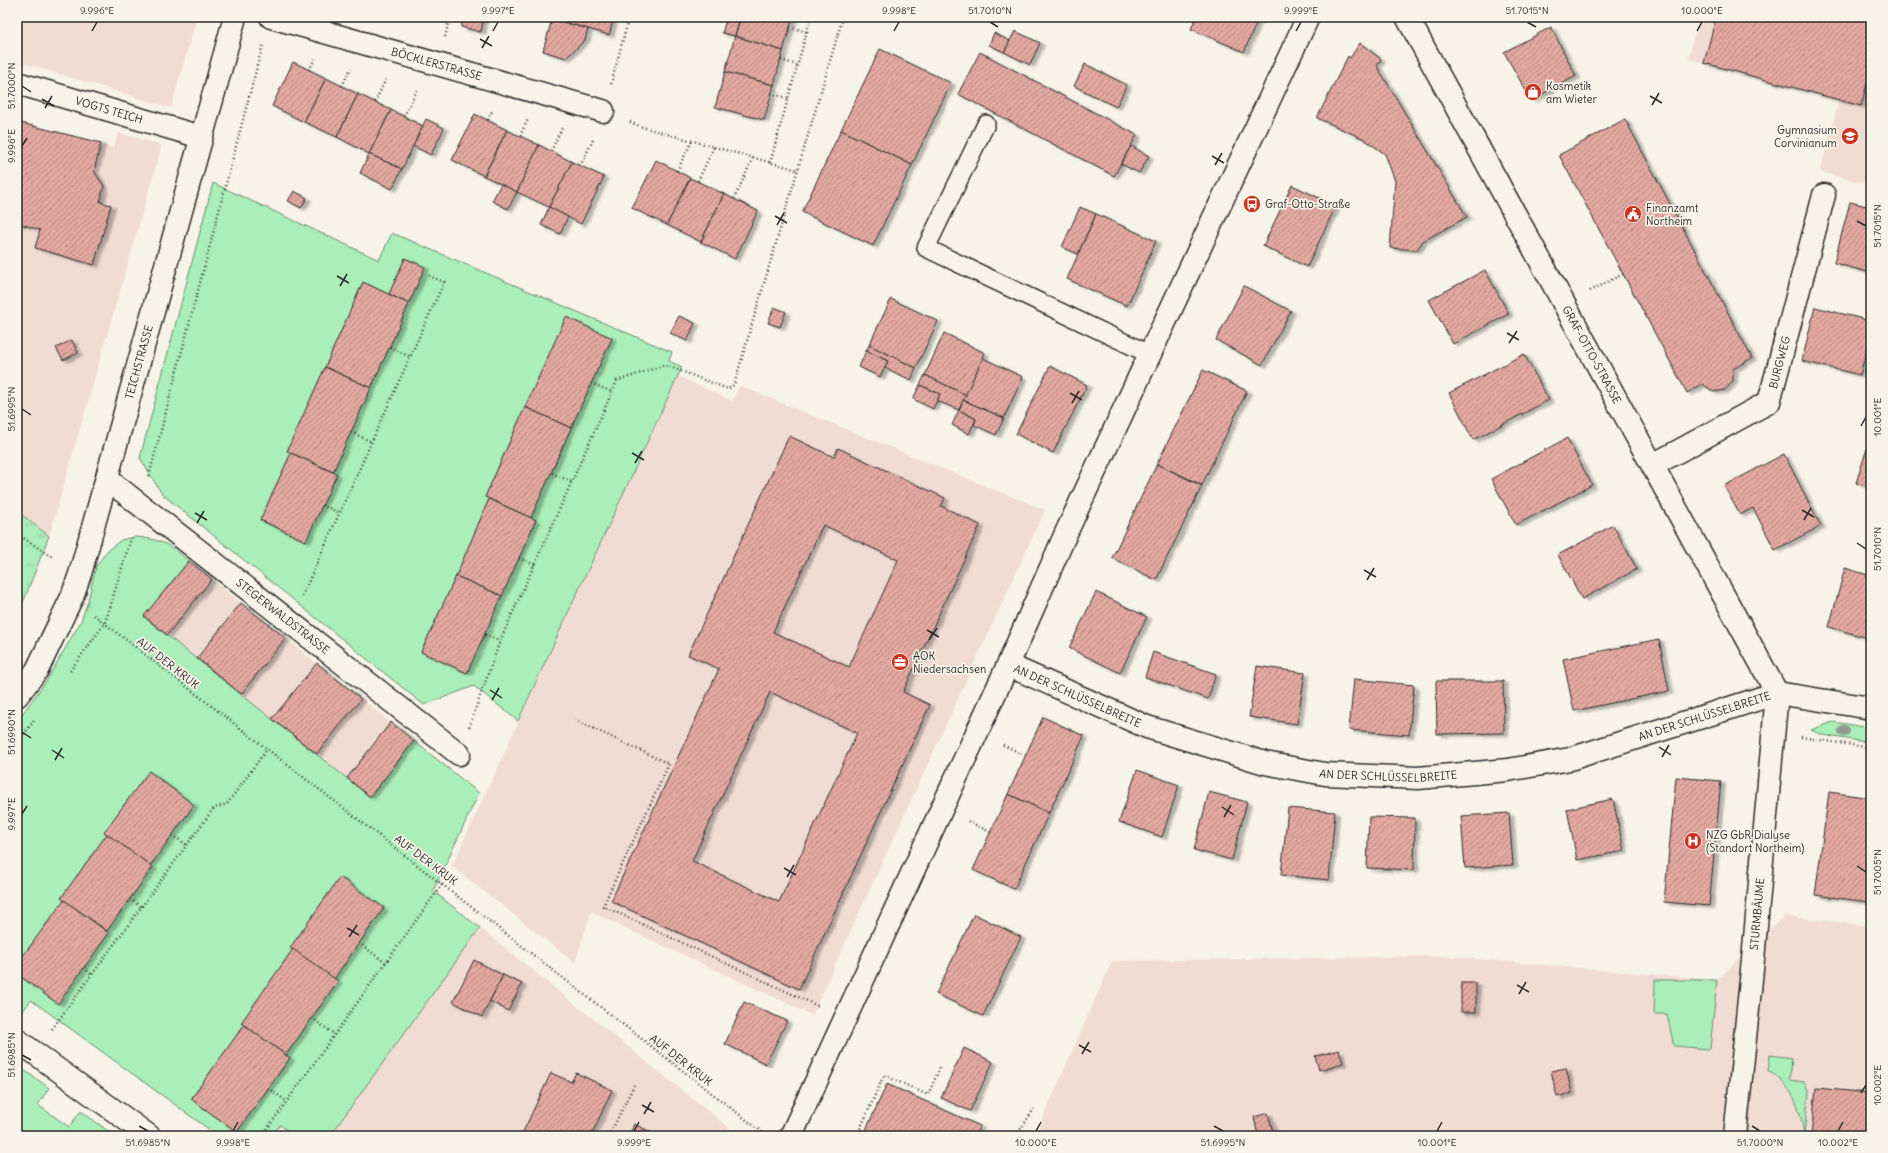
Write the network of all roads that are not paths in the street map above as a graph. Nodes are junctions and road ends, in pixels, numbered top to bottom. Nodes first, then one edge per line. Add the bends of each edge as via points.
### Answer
1 (235, 17) edge
2 (271, 17) edge
3 (1308, 17) edge
4 (1407, 17) edge
5 (17, 83) edge
6 (603, 111) road end
7 (986, 124) dead end
8 (201, 137) junction
9 (1824, 195) dead end
10 (1149, 354) junction
11 (1653, 465) junction
12 (107, 479) junction
13 (1008, 665) junction
14 (1777, 693) junction
15 (17, 696) edge
16 (1871, 708) edge
17 (459, 754) road end
18 (17, 1040) edge
19 (149, 1136) edge
20 (791, 1136) edge
21 (1735, 1136) edge

1 - 8 street, TEICHSTRASSE
2 - 6 street, BÖCKLERSTRASSE
3 - 10 street
4 - 11 street, GRAF-OTTO-STRASSE
5 - 8 street, VOGTS TEICH
7 - 10 lane via 926,248
8 - 12 street, TEICHSTRASSE
9 - 11 street, BURGWEG via 1769,402
10 - 13 street
11 - 14 street, GRAF-OTTO-STRASSE
12 - 15 street, TEICHSTRASSE via 72,597 37,670
12 - 17 street, STEGERWALDSTRASSE
13 - 14 street, AN DER SCHLÜSSELBREITE via 1147,727 1265,763 1325,774 1418,778 1508,770 1570,759
13 - 20 street
14 - 16 street
14 - 21 street, STURMBÄUME
18 - 19 street

